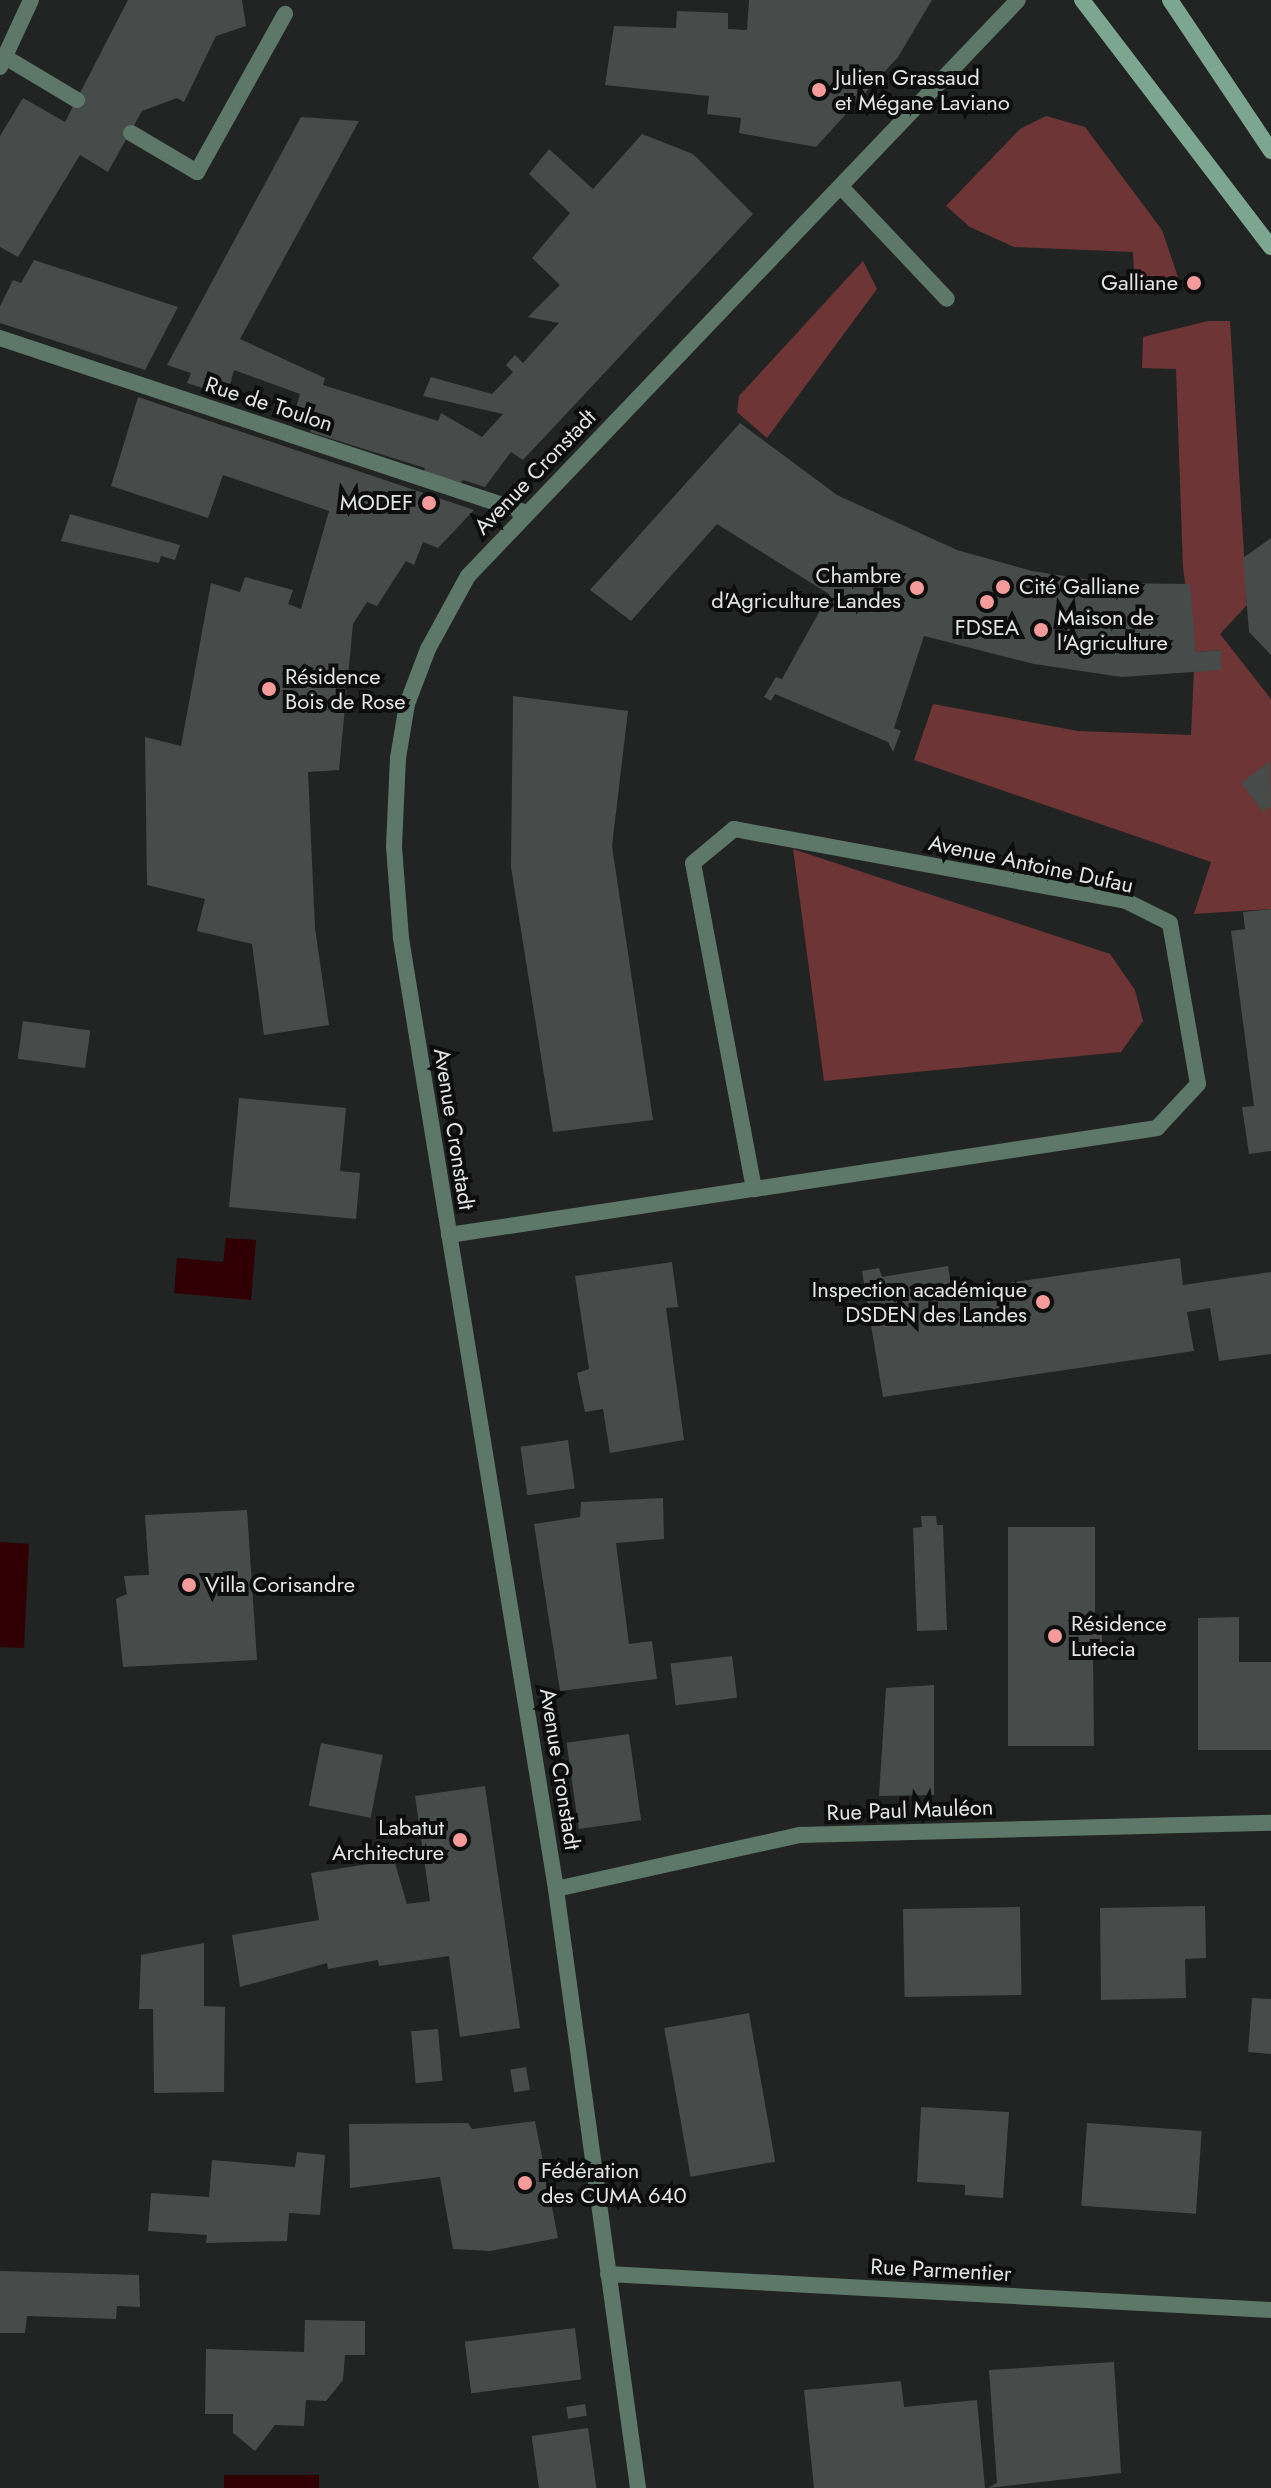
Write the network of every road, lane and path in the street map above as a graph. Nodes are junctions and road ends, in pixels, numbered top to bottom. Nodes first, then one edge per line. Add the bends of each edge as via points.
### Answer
1 (31, 0) edge
2 (1018, 0) edge
3 (1082, 0) edge
4 (1170, 0) edge
5 (285, 14) dead end
6 (3, 62) edge
7 (77, 100) dead end
8 (131, 133) dead end
9 (1271, 151) edge
10 (843, 189) junction
11 (1271, 247) edge
12 (947, 299) dead end
13 (0, 338) edge
14 (524, 512) junction
15 (754, 1189) junction
16 (449, 1235) junction
17 (1271, 1823) edge
18 (556, 1889) junction
19 (608, 2274) junction
20 (1271, 2310) edge
21 (638, 2488) edge

1 - 6 street
2 - 10 street, Avenue Cronstadt
3 - 11 main road
4 - 9 main road
5 - 8 street via 197,172
6 - 7 street
10 - 12 street
10 - 14 street, Avenue Cronstadt
13 - 14 street, Rue de Toulon
14 - 16 street, Avenue Cronstadt via 468,576 428,649 407,704 398,758 394,846 399,922
15 - 15 street, Avenue Antoine Dufau via 1157,1128 1198,1084 1170,923 1126,901 734,829 693,863
15 - 16 street, Avenue Antoine Dufau
16 - 18 street, Avenue Cronstadt
17 - 18 street, Rue Paul Mauléon via 800,1835
18 - 19 street, Avenue Cronstadt
19 - 20 street, Rue Parmentier
19 - 21 street, Avenue Cronstadt

